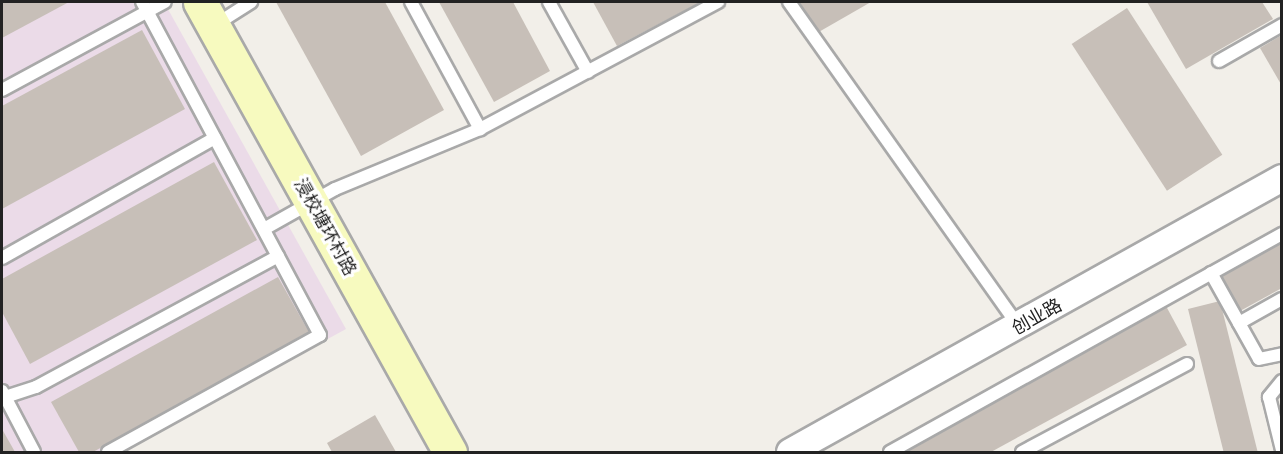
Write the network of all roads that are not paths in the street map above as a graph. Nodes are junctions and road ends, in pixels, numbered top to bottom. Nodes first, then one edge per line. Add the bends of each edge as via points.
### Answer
1 (165, 2) edge
2 (251, 2) edge
3 (411, 2) edge
4 (549, 2) edge
5 (718, 2) edge
6 (789, 2) edge
7 (145, 6) edge
8 (207, 14) edge
9 (1281, 25) edge
10 (1219, 61) dead end
11 (588, 72) junction
12 (2, 90) edge
13 (480, 129) junction
14 (216, 138) junction
15 (1281, 178) edge
16 (312, 202) junction
17 (264, 229) junction
18 (1281, 234) edge
19 (278, 256) junction
20 (2, 258) edge
21 (1211, 273) junction
22 (1281, 299) edge
23 (1239, 323) junction
24 (1018, 327) junction
25 (1281, 354) edge
26 (1187, 364) dead end
27 (1281, 381) edge
28 (3, 394) edge
29 (1281, 450) edge
30 (34, 453) edge
31 (108, 453) edge
32 (450, 453) edge
33 (790, 453) edge
34 (890, 453) edge
35 (1022, 453) edge

1 - 7 lane
2 - 8 lane
3 - 13 lane
4 - 11 lane
5 - 11 lane
6 - 24 lane
7 - 12 lane
7 - 14 lane
8 - 16 street, 浸校塘环村路
9 - 10 lane
11 - 13 lane
13 - 16 lane
14 - 17 lane
14 - 20 lane
15 - 24 street, 创业路
16 - 17 lane
16 - 32 street, 浸校塘环村路
17 - 19 lane
18 - 21 lane
19 - 28 lane via 36,387
19 - 31 lane via 320,335
21 - 23 lane
21 - 34 lane
22 - 23 lane
23 - 25 lane via 1259,359
24 - 33 street, 创业路
26 - 35 lane
27 - 29 lane via 1269,397
28 - 30 lane

